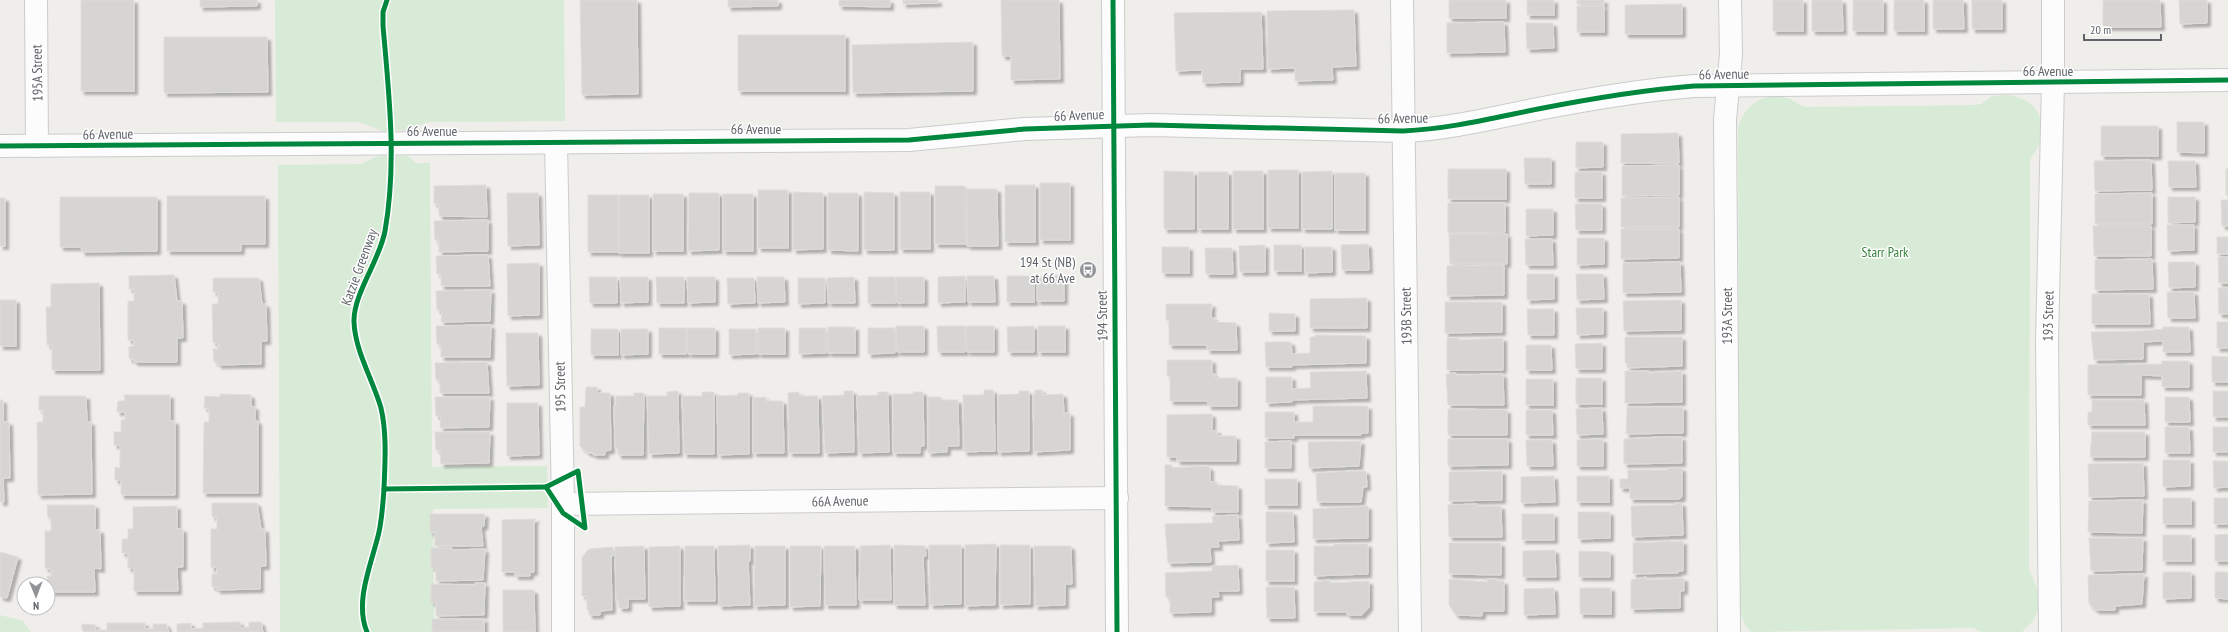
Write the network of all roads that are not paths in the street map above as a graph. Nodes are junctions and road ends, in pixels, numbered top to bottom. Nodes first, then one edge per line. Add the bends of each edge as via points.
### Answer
1 (36, 0) edge
2 (1113, 0) edge
3 (1402, 0) edge
4 (1730, 0) edge
5 (2053, 0) edge
6 (2228, 80) edge
7 (2053, 83) junction
8 (1728, 86) junction
9 (1114, 126) junction
10 (1404, 131) junction
11 (556, 142) junction
12 (0, 146) edge
13 (37, 146) junction
14 (1117, 498) junction
15 (563, 504) junction
16 (563, 632) edge
17 (1117, 632) edge
18 (1410, 632) edge
19 (1729, 632) edge
20 (2050, 632) edge

1 - 13 street, 195A Street
2 - 9 street, 194 Street
3 - 10 street, 193B Street
4 - 8 street, 193A Street via 1731,54
5 - 7 street, 193 Street
6 - 7 street, 66 Avenue
7 - 8 street, 66 Avenue
7 - 20 street, 193 Street via 2047,342
8 - 10 street, 66 Avenue via 1667,88 1567,103 1436,130
8 - 19 street, 193A Street via 1726,128
9 - 10 street, 66 Avenue
9 - 11 street, 66 Avenue via 1025,129 909,140
9 - 14 street, 194 Street
10 - 18 street, 193B Street
11 - 13 street, 66 Avenue
11 - 15 street, 195 Street
12 - 13 street, 66 Avenue
14 - 15 street, 66A Avenue
14 - 17 street, 194 Street
15 - 16 street, 195 Street

